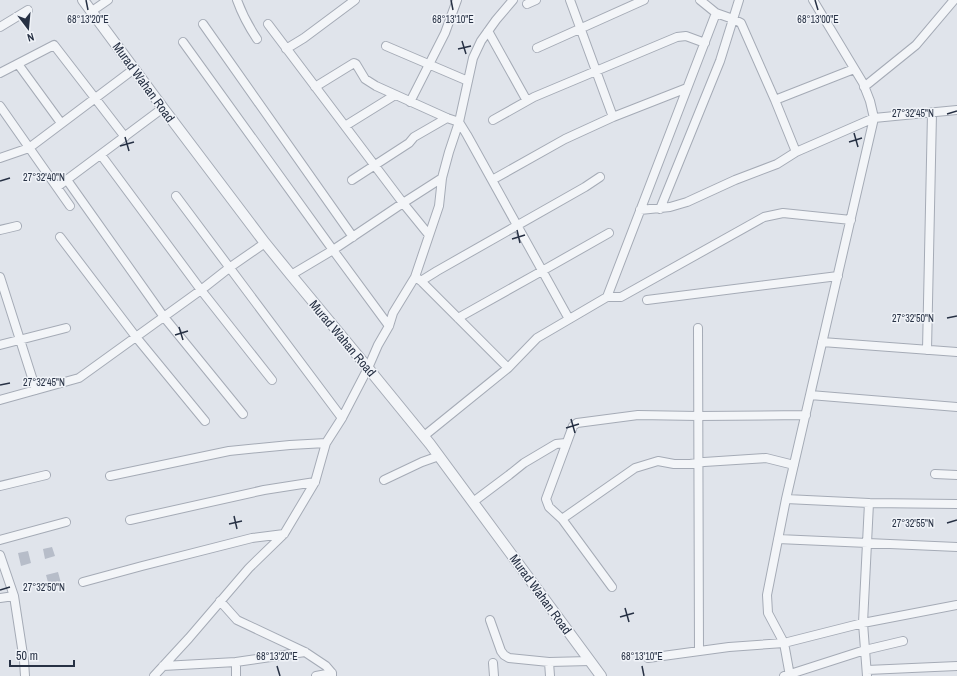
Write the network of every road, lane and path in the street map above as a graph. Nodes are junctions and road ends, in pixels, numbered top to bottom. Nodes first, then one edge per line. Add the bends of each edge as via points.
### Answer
1 (83, 0) edge
2 (108, 0) edge
3 (237, 0) edge
4 (355, 0) edge
5 (457, 0) edge
6 (513, 0) edge
7 (536, 0) edge
8 (570, 0) edge
9 (644, 0) edge
10 (700, 0) edge
11 (740, 0) edge
12 (954, 0) edge
13 (814, 1) edge
14 (527, 4) dead end
15 (28, 10) dead end
16 (92, 10) junction
17 (716, 13) junction
18 (733, 18) junction
19 (203, 24) dead end
20 (268, 24) dead end
21 (0, 28) edge
22 (581, 29) junction
23 (488, 31) junction
24 (257, 39) dead end
25 (183, 42) dead end
26 (704, 42) junction
27 (386, 46) dead end
28 (537, 48) dead end
29 (286, 49) junction
30 (18, 64) junction
31 (429, 64) junction
32 (134, 69) junction
33 (854, 69) junction
34 (596, 70) junction
35 (0, 73) edge
36 (468, 81) junction
37 (315, 87) junction
38 (864, 87) junction
39 (687, 88) junction
40 (395, 95) junction
41 (95, 98) junction
42 (527, 100) junction
43 (775, 100) junction
44 (410, 102) junction
45 (0, 106) edge
46 (163, 108) junction
47 (957, 110) edge
48 (932, 113) junction
49 (613, 117) junction
50 (447, 118) junction
51 (874, 118) junction
52 (493, 120) dead end
53 (459, 122) junction
54 (61, 123) junction
55 (345, 126) junction
56 (125, 137) junction
57 (29, 148) junction
58 (796, 152) junction
59 (101, 155) junction
60 (0, 158) edge
61 (374, 166) junction
62 (600, 177) dead end
63 (442, 178) junction
64 (67, 180) junction
65 (352, 180) dead end
66 (492, 180) junction
67 (57, 187) junction
68 (176, 196) dead end
69 (403, 203) junction
70 (70, 206) dead end
71 (660, 208) junction
72 (640, 210) junction
73 (851, 220) junction
74 (517, 225) junction
75 (17, 226) dead end
76 (0, 230) edge
77 (609, 233) dead end
78 (429, 235) junction
79 (60, 237) dead end
80 (353, 237) junction
81 (265, 243) junction
82 (333, 250) junction
83 (229, 268) junction
84 (542, 271) junction
85 (290, 275) junction
86 (838, 276) junction
87 (0, 277) edge
88 (418, 279) junction
89 (201, 290) junction
90 (608, 297) junction
91 (647, 300) dead end
92 (164, 316) junction
93 (458, 318) junction
94 (569, 319) junction
95 (389, 326) junction
96 (66, 328) dead end
97 (698, 328) dead end
98 (136, 337) junction
99 (20, 340) junction
100 (822, 342) junction
101 (0, 345) edge
102 (928, 350) junction
103 (957, 352) edge
104 (368, 368) junction
105 (508, 368) junction
106 (272, 380) dead end
107 (36, 390) junction
108 (810, 395) junction
109 (0, 400) edge
110 (957, 407) edge
111 (243, 414) dead end
112 (806, 415) junction
113 (698, 416) junction
114 (342, 418) junction
115 (205, 421) dead end
116 (424, 436) junction
117 (326, 443) junction
118 (566, 443) junction
119 (439, 456) junction
120 (698, 463) junction
121 (794, 465) junction
122 (935, 474) dead end
123 (46, 475) dead end
124 (957, 475) edge
125 (110, 476) dead end
126 (384, 480) dead end
127 (315, 482) junction
128 (0, 486) edge
129 (786, 499) junction
130 (473, 502) junction
131 (870, 503) junction
132 (957, 504) edge
133 (562, 519) junction
134 (130, 520) dead end
135 (66, 522) dead end
136 (284, 534) junction
137 (778, 539) junction
138 (0, 540) edge
139 (867, 544) junction
140 (957, 547) edge
141 (0, 555) edge
142 (83, 582) dead end
143 (612, 587) dead end
144 (14, 596) junction
145 (0, 598) edge
146 (220, 601) junction
147 (957, 605) edge
148 (490, 620) dead end
149 (863, 623) junction
150 (903, 641) dead end
151 (784, 643) junction
152 (865, 650) junction
153 (699, 651) junction
154 (305, 652) junction
155 (648, 658) dead end
156 (590, 661) junction
157 (236, 662) junction
158 (549, 662) junction
159 (493, 663) dead end
160 (163, 666) junction
161 (957, 666) edge
162 (867, 673) edge
163 (332, 675) edge
164 (788, 675) edge
165 (25, 676) edge
166 (154, 676) edge
167 (236, 676) edge
168 (316, 676) edge
169 (494, 676) edge
170 (550, 676) edge
171 (602, 676) edge

1 - 16 street, Murad Wahan Road
2 - 16 street
3 - 24 street via 240,11
4 - 29 street
5 - 31 street via 445,33
6 - 23 street
7 - 14 street
8 - 22 street
9 - 22 street
10 - 17 street
11 - 18 street
12 - 38 street via 916,45
13 - 33 street
15 - 21 street
16 - 32 street, Murad Wahan Road
17 - 18 street
17 - 26 street
18 - 43 street via 741,23
18 - 71 street via 720,61
19 - 80 street
20 - 29 street
22 - 28 street
22 - 34 street
23 - 36 street via 480,41 473,58
23 - 42 street
25 - 82 street
26 - 34 street via 686,36 677,37
26 - 39 street
27 - 31 street
29 - 37 street
30 - 35 street
30 - 41 street via 54,45
30 - 54 street
31 - 36 street
31 - 44 street
32 - 41 street
32 - 46 street, Murad Wahan Road
33 - 38 street
33 - 43 street
34 - 42 street
34 - 49 street
36 - 53 street
37 - 40 street via 354,63 365,79
37 - 55 street
38 - 51 street
39 - 49 street
39 - 72 street
40 - 44 street
40 - 55 street
41 - 54 street
41 - 56 street
42 - 52 street
43 - 58 street
44 - 50 street
45 - 57 street
46 - 56 street
46 - 81 street, Murad Wahan Road
47 - 48 street
48 - 51 street
48 - 102 street
49 - 66 street via 565,139
50 - 53 street
50 - 61 street via 414,137
51 - 58 street
51 - 73 street
53 - 63 street
53 - 66 street
54 - 57 street
55 - 61 street
56 - 59 street
57 - 60 street
57 - 67 street
58 - 71 street via 777,164 692,200
59 - 64 street
59 - 89 street
61 - 65 street
61 - 69 street
62 - 74 street
63 - 69 street
63 - 78 street via 439,206
64 - 67 street
64 - 92 street
66 - 74 street
67 - 70 street
68 - 83 street
69 - 78 street
69 - 80 street
71 - 72 street
72 - 90 street
73 - 86 street
73 - 90 street via 783,213 764,217 621,297
74 - 84 street
74 - 88 street via 437,271
75 - 76 street
77 - 84 street
78 - 88 street
79 - 98 street
80 - 82 street
81 - 83 street
81 - 85 street, Murad Wahan Road
82 - 85 street
82 - 95 street
83 - 89 street
83 - 114 street
84 - 93 street
84 - 94 street
85 - 104 street, Murad Wahan Road
86 - 91 street
86 - 100 street
87 - 99 street
88 - 93 street
88 - 95 street via 393,313
89 - 92 street
89 - 106 street
90 - 94 street
92 - 98 street
92 - 111 street
93 - 105 street
94 - 105 street via 537,338
95 - 104 street
96 - 99 street
97 - 113 street
98 - 107 street via 79,378
98 - 115 street
99 - 101 street
99 - 107 street
100 - 102 street
100 - 108 street
102 - 103 street
104 - 114 street
104 - 116 street, Murad Wahan Road
105 - 116 street
107 - 109 street
108 - 110 street
108 - 112 street
112 - 113 street
112 - 121 street
113 - 118 street via 638,415 577,423 572,426
113 - 120 street
114 - 117 street
116 - 119 street, Murad Wahan Road
117 - 125 street via 229,451
117 - 127 street
118 - 130 street via 556,444 524,463
118 - 133 street via 546,499 549,507
119 - 126 street
119 - 130 street, Murad Wahan Road
120 - 121 street via 766,458
120 - 133 street via 674,464 658,461 635,468
120 - 153 street
121 - 129 street
122 - 124 street
123 - 128 street
127 - 134 street via 264,490
127 - 136 street
129 - 131 street
129 - 137 street
130 - 156 street, Murad Wahan Road
131 - 132 street
131 - 139 street
133 - 143 street
135 - 138 street
136 - 142 street via 252,538
136 - 146 street
137 - 139 street
137 - 151 street via 767,594 768,613
139 - 140 street
139 - 149 street
141 - 144 street
144 - 145 street
144 - 165 street
146 - 154 street via 237,620
146 - 160 street
147 - 149 street
148 - 158 street via 504,655 509,658
149 - 151 street
149 - 152 street
150 - 152 street
151 - 153 street
151 - 164 street
152 - 162 street
152 - 164 street
153 - 155 street
154 - 157 street
154 - 163 street via 326,666
156 - 158 street
156 - 171 street, Murad Wahan Road
157 - 160 street
157 - 167 street
158 - 170 street
159 - 169 street
160 - 166 street
161 - 162 street
163 - 168 street

